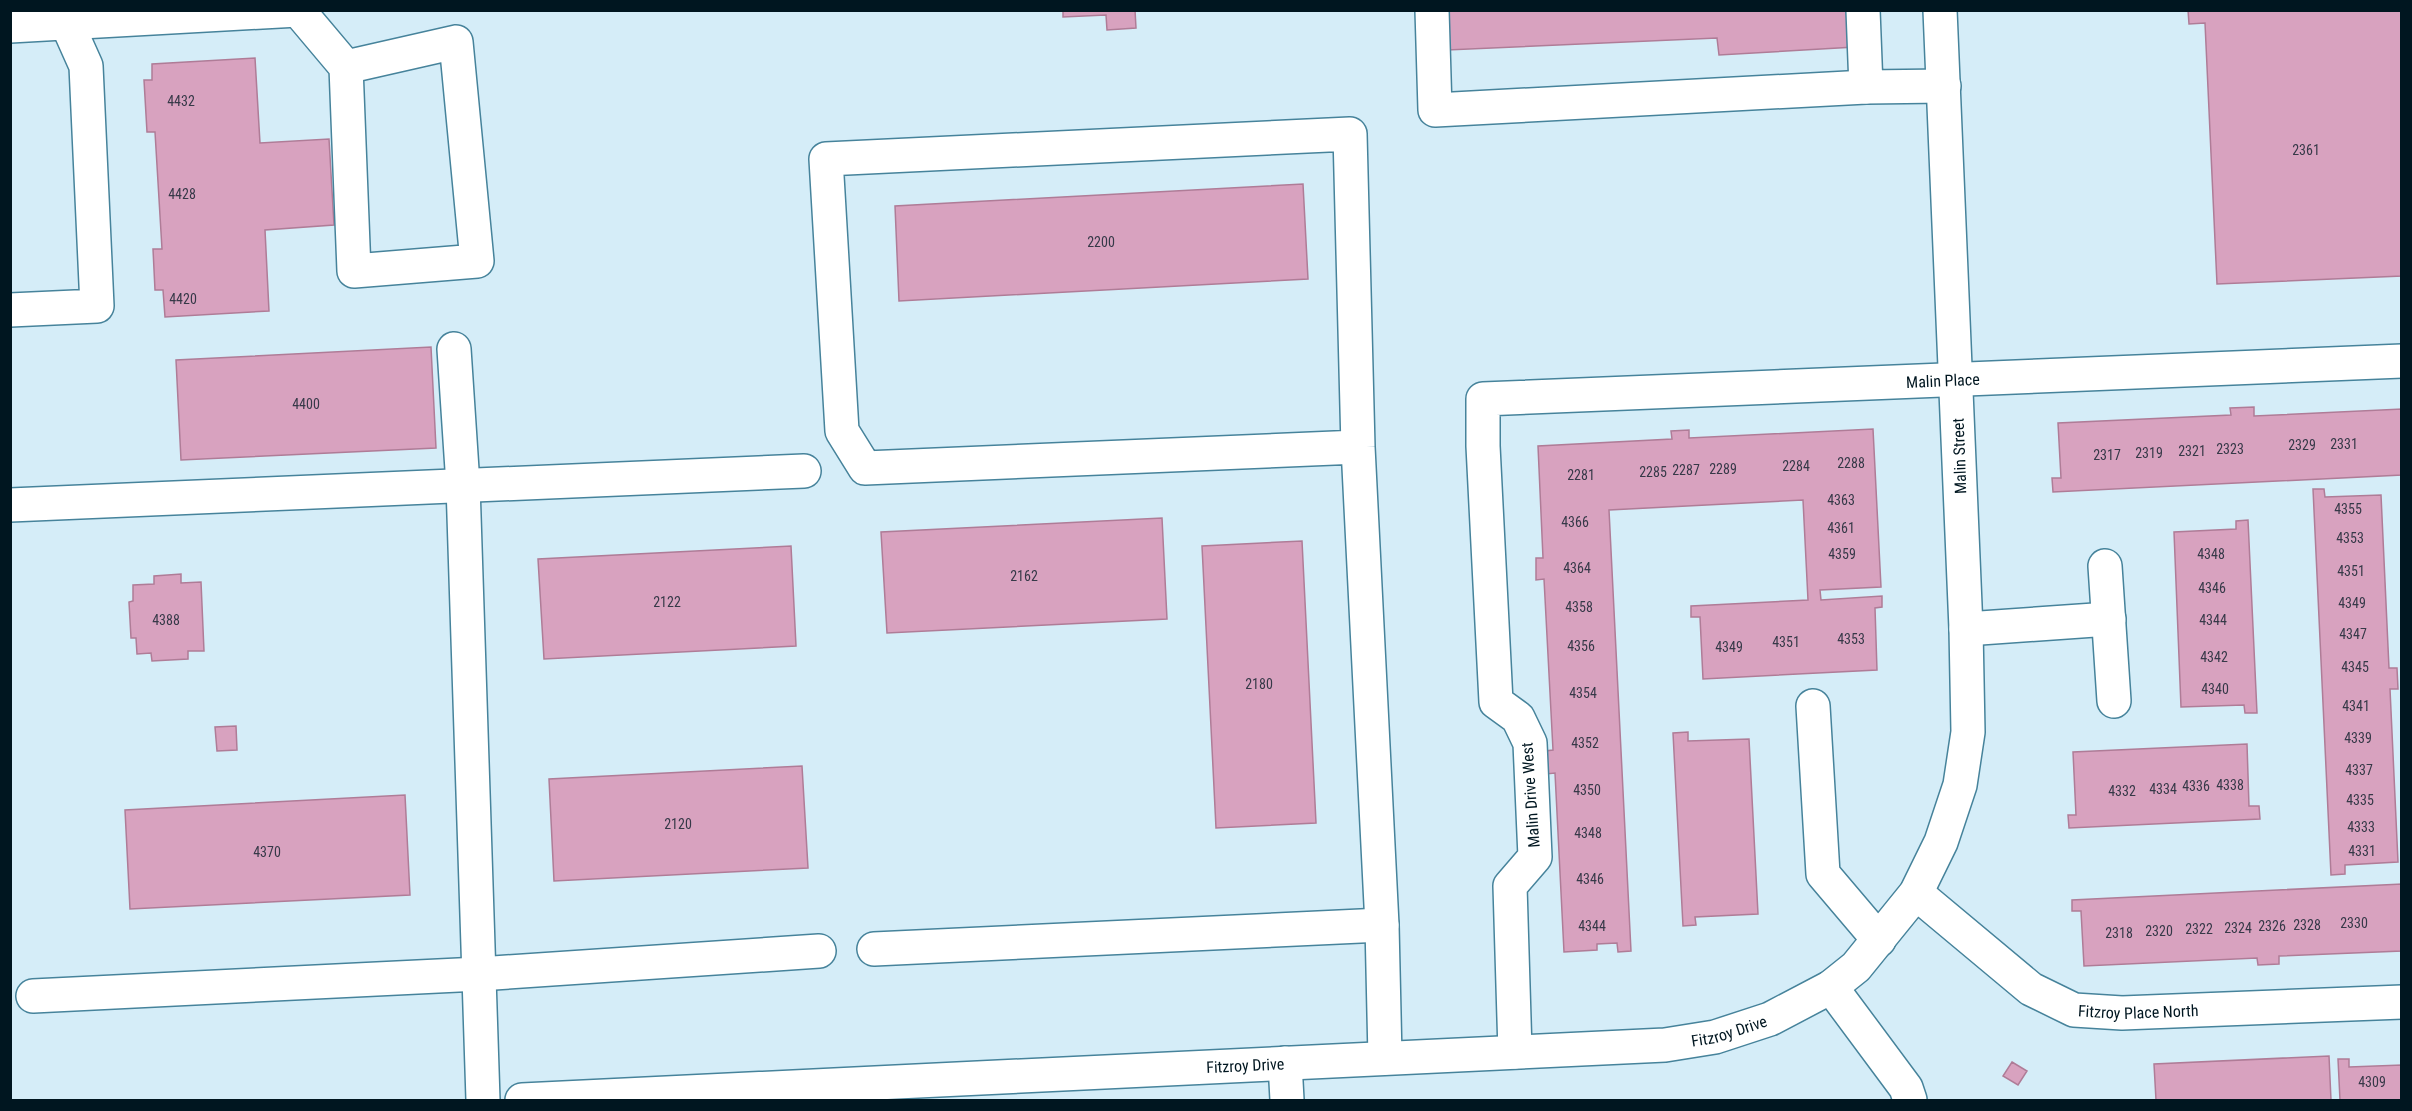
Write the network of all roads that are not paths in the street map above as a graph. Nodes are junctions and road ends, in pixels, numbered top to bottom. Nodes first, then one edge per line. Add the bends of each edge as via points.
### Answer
1 (1432, 10) edge
2 (1863, 10) edge
3 (1940, 10) edge
4 (63, 16) edge
5 (10, 26) edge
6 (346, 67) junction
7 (1944, 86) junction
8 (1866, 87) junction
9 (10, 310) edge
10 (454, 349) dead end
11 (2402, 361) edge
12 (1956, 382) junction
13 (1483, 399) joint
14 (1358, 447) junction
15 (804, 471) dead end
16 (463, 486) junction
17 (10, 505) edge
18 (2105, 566) dead end
19 (2109, 619) junction
20 (1966, 629) junction
21 (2114, 701) dead end
22 (1813, 706) dead end
23 (1916, 893) junction
24 (1382, 925) junction
25 (1879, 940) junction
26 (874, 949) dead end
27 (819, 951) dead end
28 (479, 974) junction
29 (1831, 987) junction
30 (33, 996) dead end
31 (2402, 1002) edge
32 (1515, 1052) junction
33 (1385, 1058) junction
34 (1285, 1063) junction
35 (984, 1089) edge
36 (681, 1096) edge
37 (483, 1101) edge
38 (522, 1101) edge
39 (1287, 1101) edge
40 (1910, 1101) edge

1 - 8 street via 1435,110
2 - 8 street
3 - 7 street, Malin Street
4 - 5 street
4 - 6 street via 298,10
4 - 9 street via 86,66 97,306
6 - 6 street via 354,271 477,261 456,42
7 - 8 street
7 - 12 street, Malin Street
10 - 16 street
11 - 12 street, Malin Place
12 - 13 street, Malin Place
12 - 20 street, Malin Street
13 - 32 street, Malin Drive West via 1496,702 1518,718 1530,744 1535,857 1510,886
14 - 14 street via 1350,134 826,159 842,431 865,468
14 - 24 street
15 - 16 street
16 - 17 street
16 - 28 street
18 - 19 street
19 - 20 street
19 - 21 street
20 - 23 street, Malin Street via 1968,732 1960,785 1941,842
22 - 25 street via 1823,874
23 - 25 street, Fitzroy Drive
23 - 31 street, Fitzroy Place North via 2031,989 2074,1010 2122,1013
24 - 26 street
24 - 33 street
25 - 29 street, Fitzroy Drive via 1856,967
27 - 28 street
28 - 30 street
28 - 37 street
29 - 32 street, Fitzroy Drive via 1770,1018 1715,1037 1665,1045
29 - 40 street via 1906,1088
32 - 33 street, Fitzroy Drive
33 - 34 street, Fitzroy Drive
34 - 35 street, Fitzroy Drive
34 - 39 street
35 - 36 street, Fitzroy Drive
36 - 38 street, Fitzroy Drive

